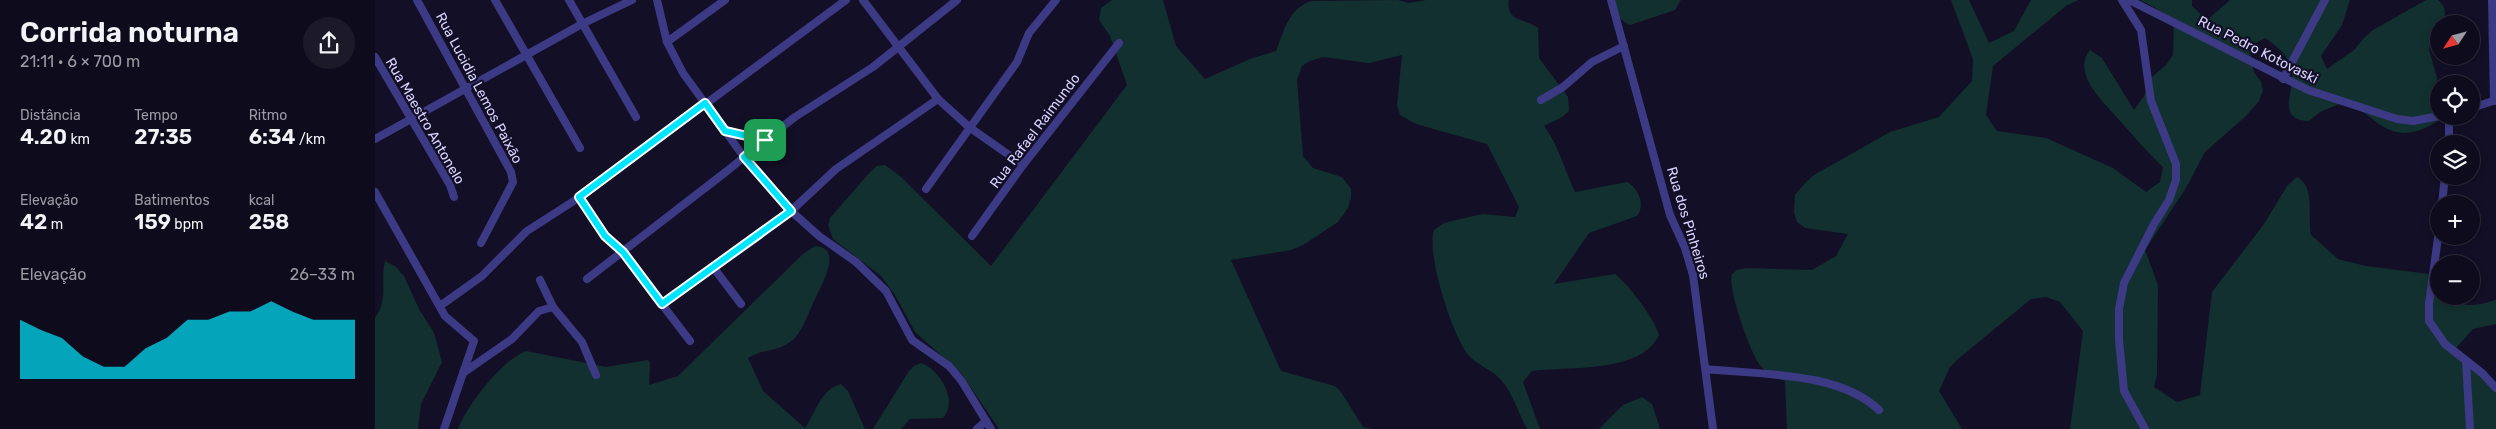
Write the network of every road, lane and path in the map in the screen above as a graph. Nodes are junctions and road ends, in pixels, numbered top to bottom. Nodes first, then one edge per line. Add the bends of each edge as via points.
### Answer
1 (417, 0) edge
2 (495, 0) edge
3 (569, 0) edge
4 (632, 0) edge
5 (657, 0) edge
6 (725, 0) edge
7 (847, 0) edge
8 (863, 0) edge
9 (957, 0) edge
10 (1056, 0) edge
11 (1611, 0) edge
12 (2123, 0) edge
13 (2129, 0) edge
14 (2325, 0) edge
15 (2492, 0) edge
16 (581, 24) junction
17 (667, 42) junction
18 (1119, 43) dead end
19 (899, 45) junction
20 (1624, 46) junction
21 (526, 54) junction
22 (375, 57) edge
23 (2283, 79) junction
24 (465, 88) junction
25 (938, 99) junction
26 (1541, 100) dead end
27 (2495, 100) edge
28 (705, 103) junction
29 (2480, 105) edge
30 (636, 117) dead end
31 (2430, 118) edge
32 (410, 119) junction
33 (969, 127) junction
34 (725, 131) junction
35 (375, 139) edge
36 (765, 140) junction
37 (580, 148) dead end
38 (744, 157) junction
39 (1023, 165) junction
40 (926, 189) dead end
41 (375, 192) edge
42 (454, 197) dead end
43 (579, 197) junction
44 (791, 211) junction
45 (972, 236) dead end
46 (481, 243) dead end
47 (2437, 245) edge
48 (623, 252) junction
49 (713, 267) junction
50 (587, 279) dead end
51 (540, 280) dead end
52 (662, 304) junction
53 (741, 304) dead end
54 (440, 306) junction
55 (553, 307) junction
56 (690, 341) dead end
57 (2466, 360) junction
58 (1706, 369) junction
59 (463, 374) junction
60 (596, 375) dead end
61 (2496, 388) edge
62 (1879, 410) dead end
63 (986, 421) junction
64 (444, 429) edge
65 (977, 429) edge
66 (991, 429) edge
67 (1713, 429) edge
68 (2145, 429) edge
69 (2470, 429) edge

1 - 24 street, Rua Lucidia Lemos Paixão
2 - 21 street
3 - 16 street
4 - 16 street
5 - 17 street
6 - 17 street
7 - 28 street
8 - 19 street
9 - 19 street
10 - 33 street via 1029,32 1017,62
11 - 20 street, Rua dos Pinheiros
12 - 68 street via 2141,30 2151,101 2176,164 2176,180 2169,200 2124,282 2119,309 2125,392
13 - 23 street, Rua Pedro Kotovaski
14 - 23 street
15 - 27 street
16 - 21 street
16 - 30 street
17 - 28 street via 683,73
18 - 39 street, Rua Rafael Raimundo
19 - 25 street
19 - 36 street via 873,67
20 - 26 street via 1592,62 1563,87
20 - 58 street, Rua dos Pinheiros via 1670,215 1693,275
21 - 24 street
21 - 37 street
22 - 32 street, Rua Maestro Antonelo
23 - 31 street, Rua Pedro Kotovaski via 2397,120
24 - 32 street
24 - 46 street, Rua Lucidia Lemos Paixão via 511,172 513,182
25 - 33 street
25 - 44 street via 836,169
27 - 29 street
28 - 34 street
28 - 43 street
32 - 35 street
32 - 42 street, Rua Maestro Antonelo
33 - 39 street
33 - 40 street
34 - 36 street
34 - 38 street
36 - 38 street
38 - 44 street
38 - 48 street
39 - 45 street, Rua Rafael Raimundo
41 - 54 street
43 - 48 street via 605,236
43 - 54 street via 527,231 483,276
44 - 49 street
44 - 63 street via 856,262 886,291 912,340 949,366
47 - 57 street via 2429,321 2445,344
48 - 50 street
48 - 52 street
49 - 52 street
49 - 53 street
51 - 55 street
52 - 56 street
54 - 59 street via 456,326 474,340
55 - 59 street via 539,312 511,339
55 - 60 street via 582,342
57 - 61 street
57 - 69 street
58 - 62 street via 1810,379 1855,392
58 - 67 street, Rua dos Pinheiros
59 - 64 street
63 - 65 street
63 - 66 street

